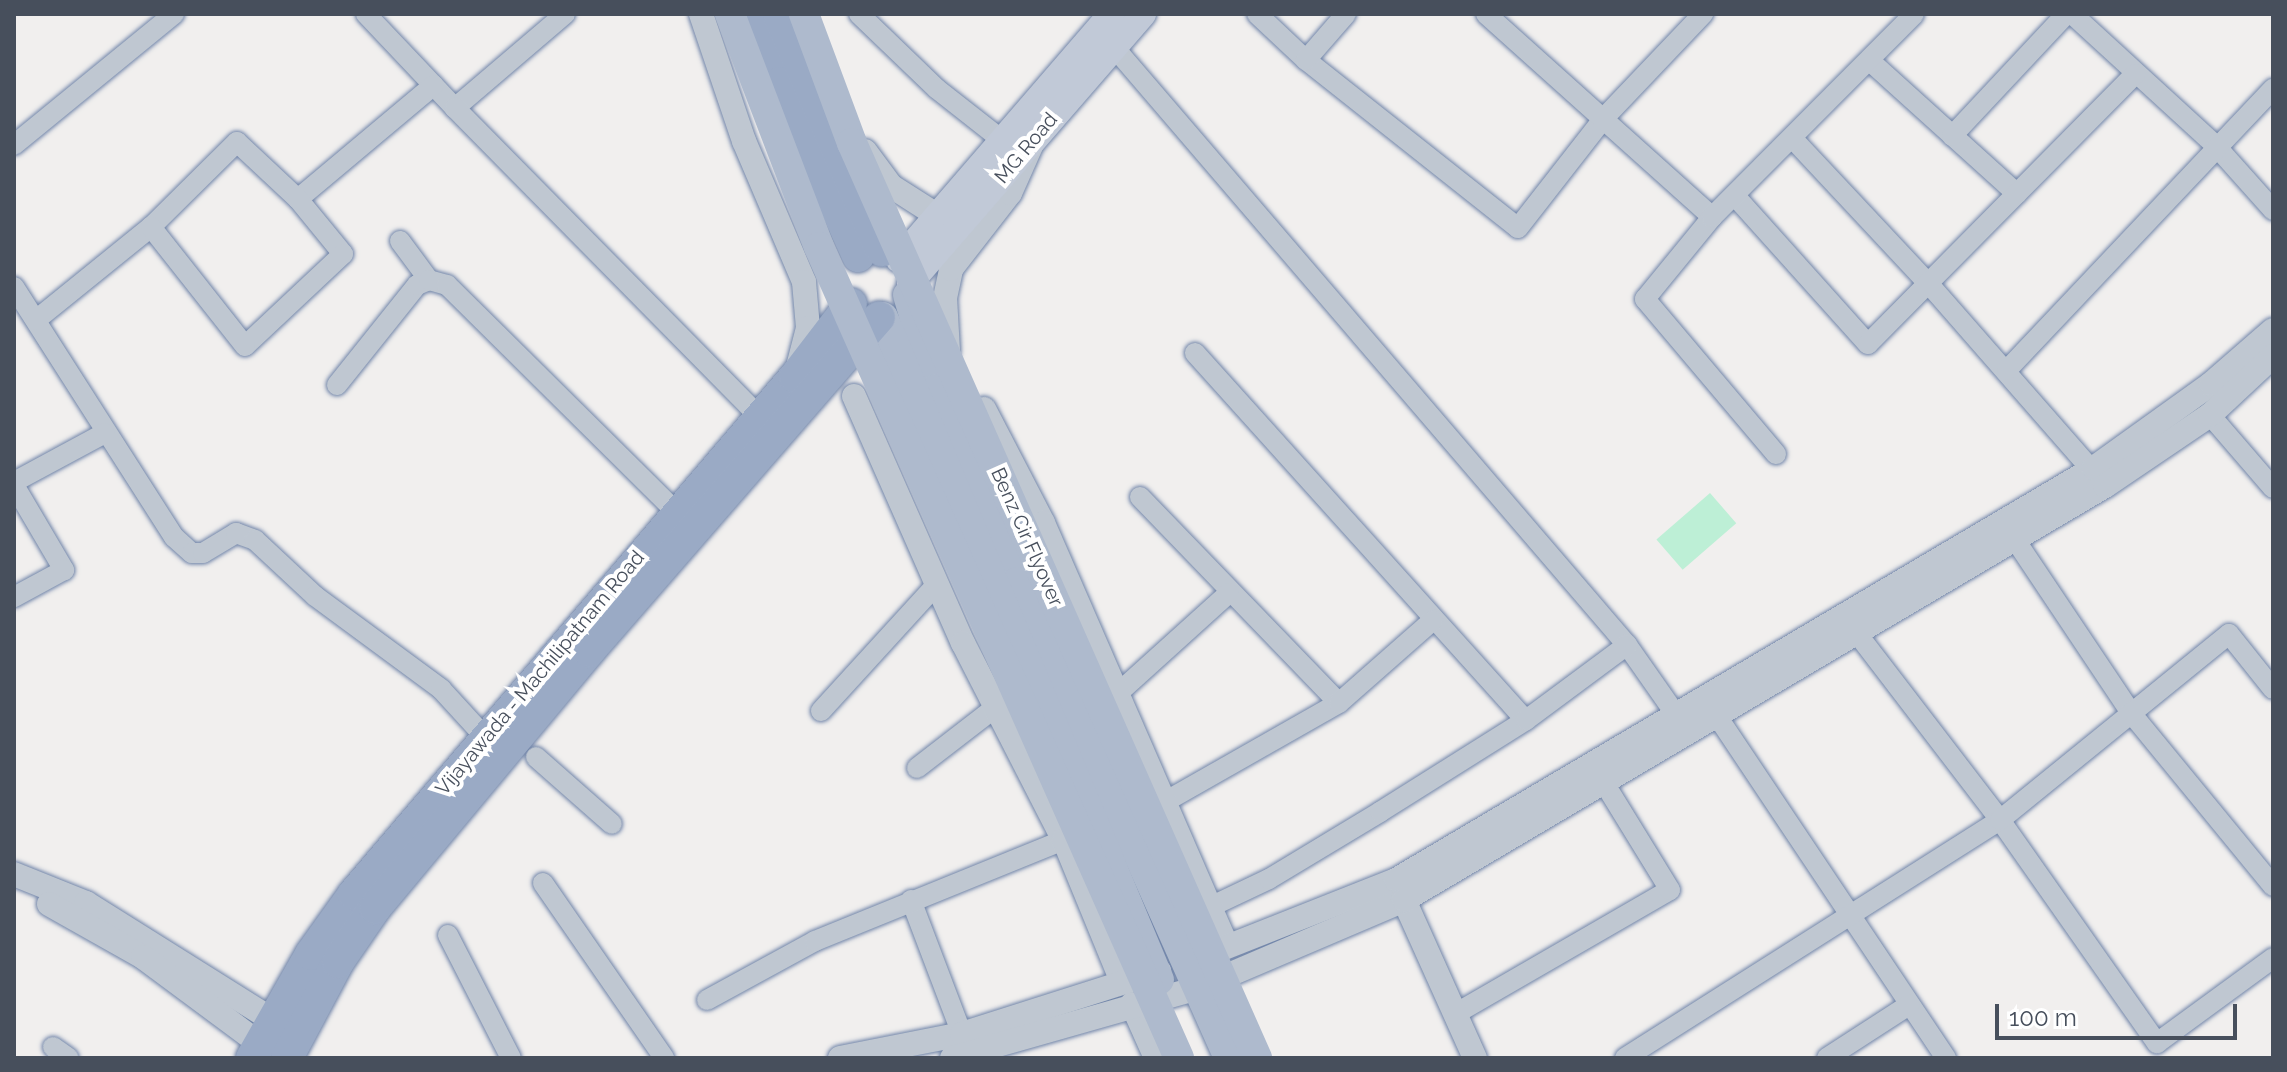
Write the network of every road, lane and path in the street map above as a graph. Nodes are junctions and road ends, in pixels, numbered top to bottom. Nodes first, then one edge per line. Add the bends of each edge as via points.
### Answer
1 (174, 14) edge
2 (366, 14) edge
3 (565, 14) edge
4 (701, 14) edge
5 (730, 14) edge
6 (755, 14) edge
7 (779, 14) edge
8 (804, 14) edge
9 (817, 14) edge
10 (859, 14) edge
11 (1111, 14) edge
12 (1143, 14) edge
13 (1257, 14) edge
14 (1346, 14) edge
15 (1486, 14) edge
16 (1914, 14) edge
17 (2069, 14) edge
18 (1696, 16) edge
19 (1113, 46) junction
20 (1306, 60) junction
21 (1870, 61) junction
22 (2135, 74) junction
23 (434, 85) junction
24 (2273, 89) edge
25 (455, 108) junction
26 (1604, 118) junction
27 (1952, 136) junction
28 (1034, 140) junction
29 (1794, 140) junction
30 (805, 141) junction
31 (1003, 141) junction
32 (14, 145) edge
33 (2216, 146) junction
34 (2017, 194) junction
35 (1735, 196) junction
36 (298, 199) junction
37 (772, 208) junction
38 (2273, 210) edge
39 (938, 216) junction
40 (1712, 217) junction
41 (151, 227) junction
42 (400, 241) dead end
43 (891, 269) junction
44 (429, 280) junction
45 (1928, 283) junction
46 (14, 287) edge
47 (871, 313) junction
48 (36, 320) junction
49 (2273, 330) edge
50 (949, 347) junction
51 (1195, 353) dead end
52 (2273, 356) edge
53 (2007, 370) junction
54 (805, 384) junction
55 (337, 385) dead end
56 (936, 389) junction
57 (854, 396) junction
58 (2210, 415) junction
59 (760, 417) junction
60 (922, 420) junction
61 (105, 433) junction
62 (1776, 454) dead end
63 (2099, 477) junction
64 (14, 484) edge
65 (2273, 488) edge
66 (1140, 497) dead end
67 (676, 512) junction
68 (2016, 541) junction
69 (937, 584) junction
70 (1229, 593) junction
71 (14, 597) edge
72 (1433, 620) junction
73 (1859, 636) junction
74 (1627, 645) junction
75 (2273, 689) edge
76 (1116, 695) junction
77 (1339, 703) junction
78 (996, 707) junction
79 (821, 711) dead end
80 (2131, 713) junction
81 (1717, 716) junction
82 (1526, 720) junction
83 (1681, 722) junction
84 (484, 736) junction
85 (536, 757) dead end
86 (917, 768) dead end
87 (1603, 781) junction
88 (1168, 800) junction
89 (2000, 820) junction
90 (612, 824) dead end
91 (419, 836) junction
92 (1064, 840) junction
93 (14, 874) edge
94 (543, 883) dead end
95 (2273, 886) edge
96 (14, 889) edge
97 (911, 900) junction
98 (1404, 900) junction
99 (1210, 907) junction
100 (1848, 915) junction
101 (448, 935) dead end
102 (1227, 946) junction
103 (2273, 958) edge
104 (1234, 971) junction
105 (1193, 975) junction
106 (1121, 979) junction
107 (1161, 984) junction
108 (707, 1000) dead end
109 (1132, 1004) junction
110 (1909, 1005) junction
111 (1455, 1014) junction
112 (962, 1034) junction
113 (268, 1045) edge
114 (511, 1058) edge
115 (664, 1058) edge
116 (840, 1058) edge
117 (952, 1058) edge
118 (1156, 1058) edge
119 (1179, 1058) edge
120 (1195, 1058) edge
121 (1229, 1058) edge
122 (1257, 1058) edge
123 (1271, 1058) edge
124 (1475, 1058) edge
125 (1625, 1058) edge
126 (1827, 1058) edge
127 (1946, 1058) edge

1 - 32 street
2 - 23 street
3 - 25 street
4 - 37 street
5 - 119 main road, bridge via 819,247
6 - 30 highway
7 - 43 highway
8 - 122 main road, Benz Cir Flyover, bridge via 852,143
9 - 39 street via 832,75 860,143 891,186
10 - 31 street via 937,89
11 - 31 main road, MG Road
12 - 19 main road, MG Road
13 - 20 street
14 - 20 street
15 - 26 street
16 - 21 street
17 - 22 street
17 - 27 street
18 - 26 street
19 - 28 main road, MG Road
19 - 74 street
20 - 26 street via 1518,228
21 - 27 street
21 - 29 street
22 - 33 street
22 - 34 street
23 - 25 street
23 - 36 street
24 - 33 street
25 - 59 street
26 - 40 street
27 - 34 street
28 - 43 main road, MG Road
28 - 50 street via 1010,193 951,269 945,298
29 - 35 street
29 - 45 street
30 - 37 street
30 - 43 highway
31 - 39 main road, MG Road
33 - 38 street
33 - 53 street
34 - 45 street
35 - 40 street
35 - 45 street via 1868,344
36 - 41 street via 237,142
36 - 41 street via 343,254 245,346
37 - 54 street via 808,304
39 - 43 main road, MG Road
40 - 62 street via 1645,299
41 - 48 street
42 - 44 street
43 - 47 highway, Vijayawada - Machilipatnam Road
43 - 47 highway via 844,279
43 - 56 main road
44 - 55 street via 417,285
44 - 67 street via 462,296
45 - 53 street
46 - 48 street
47 - 54 highway, Vijayawada - Machilipatnam Road
47 - 60 main road
48 - 61 street
49 - 63 street
50 - 56 street
50 - 76 street via 1043,523
51 - 72 street
52 - 58 street
53 - 63 street
54 - 57 street
54 - 59 highway, Vijayawada - Machilipatnam Road
54 - 91 highway, Vijayawada - Machilipatnam Road
56 - 105 main road
57 - 60 street
57 - 69 street
58 - 63 street
58 - 65 street
59 - 67 highway, Vijayawada - Machilipatnam Road
60 - 107 main road
61 - 64 street
61 - 84 street via 174,537 192,553 203,553 236,533 255,540 315,596 441,689
63 - 68 street
63 - 83 street
64 - 71 street via 64,570
66 - 70 street
67 - 84 highway, Vijayawada - Machilipatnam Road
68 - 73 street
68 - 80 street
69 - 78 street
69 - 79 street
70 - 76 street
70 - 77 street
72 - 77 street
72 - 82 street
73 - 81 street
73 - 89 street
74 - 82 street
74 - 83 street
75 - 80 street via 2229,634
76 - 88 street
77 - 88 street
78 - 86 street
78 - 92 street
80 - 89 street
80 - 95 street
81 - 83 street
81 - 100 street
82 - 99 street via 1269,879
83 - 87 street
83 - 102 street via 1396,880
84 - 91 highway, Vijayawada - Machilipatnam Road
85 - 90 street
87 - 98 street
87 - 111 street via 1670,890
88 - 99 street
89 - 100 street
89 - 103 street via 2157,1043
91 - 113 highway, Vijayawada - Machilipatnam Road via 311,954
92 - 97 street
92 - 106 street
93 - 113 street via 86,903
94 - 115 street
96 - 113 street via 75,916 143,957
97 - 108 street via 815,941
97 - 112 street
98 - 104 street
98 - 111 street
99 - 102 street
100 - 110 street
100 - 125 street
101 - 114 street
102 - 105 street
104 - 105 street
104 - 123 street
105 - 107 street
105 - 121 main road
106 - 107 street
106 - 112 street
107 - 109 street
107 - 120 main road
109 - 117 street
109 - 118 street
110 - 126 street
110 - 127 street
111 - 124 street
112 - 116 street

